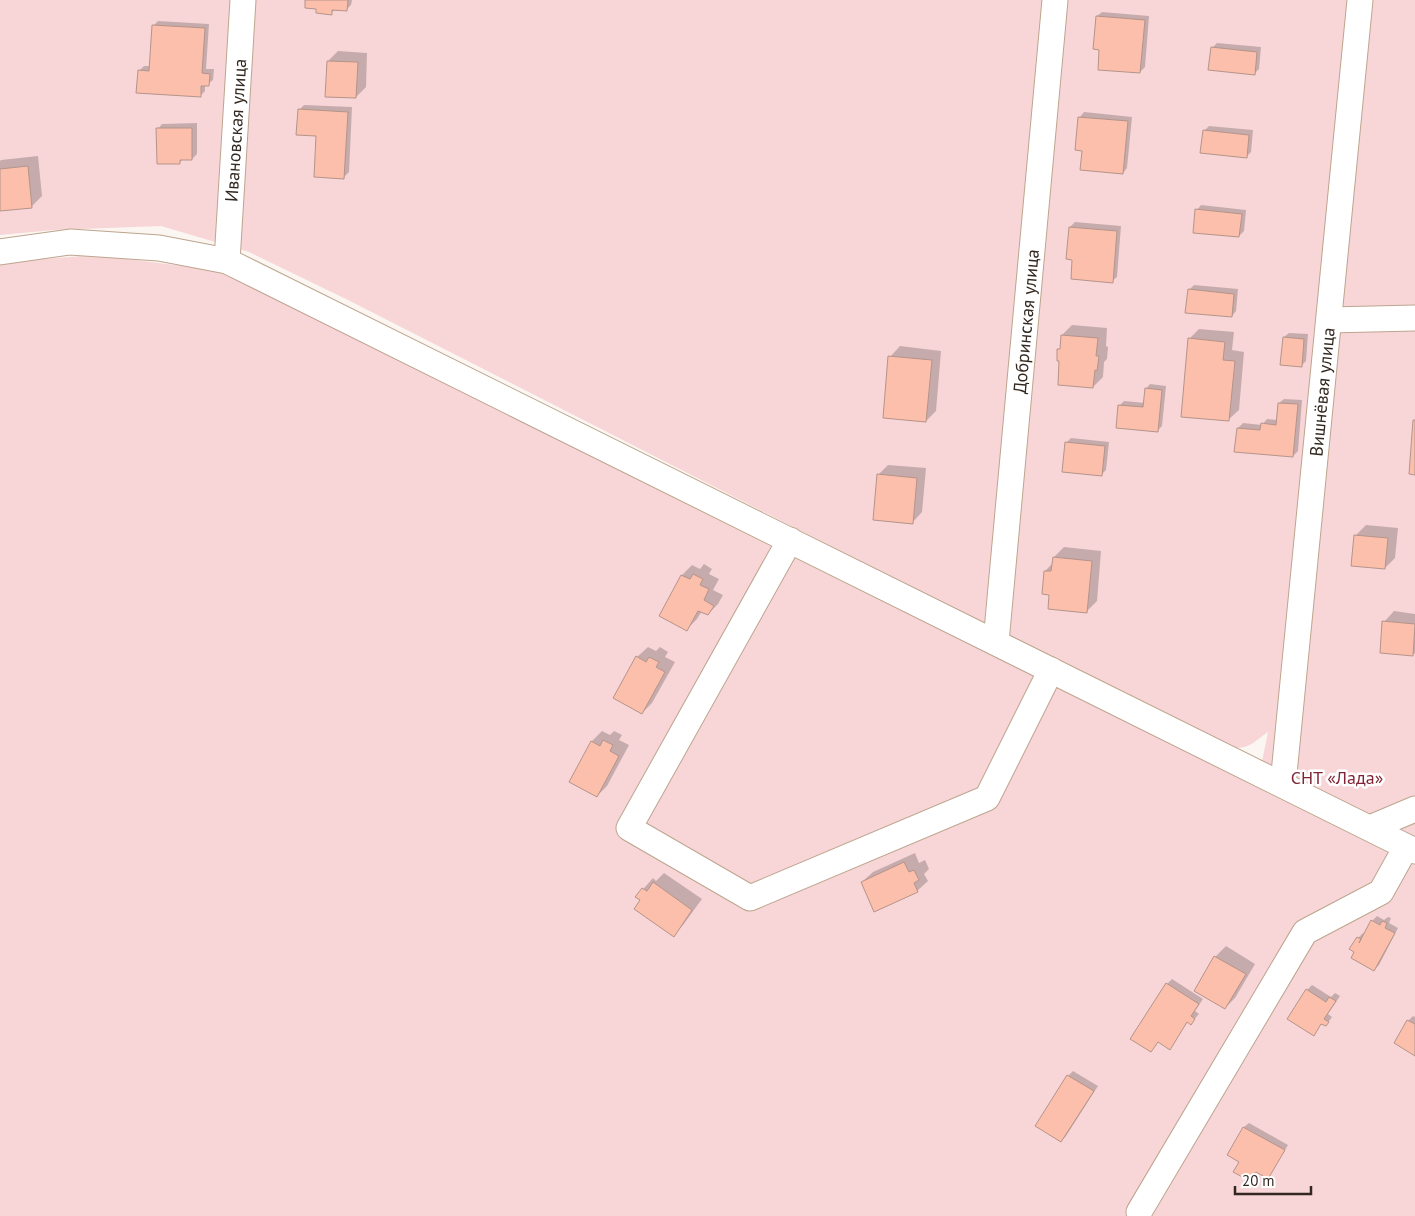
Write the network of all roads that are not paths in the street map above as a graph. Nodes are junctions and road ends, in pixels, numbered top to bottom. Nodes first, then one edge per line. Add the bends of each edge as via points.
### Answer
1 (243, 0) edge
2 (1055, 0) edge
3 (1360, 0) edge
4 (0, 252) edge
5 (227, 261) junction
6 (1415, 318) edge
7 (1329, 320) junction
8 (790, 540) junction
9 (996, 642) junction
10 (1051, 670) junction
11 (1283, 784) junction
12 (1415, 809) edge
13 (1370, 828) junction
14 (1411, 849) edge
15 (1139, 1212) dead end

1 - 5 street, Ивановская улица
2 - 9 street, Добринская улица
3 - 7 street, Вишнёвая улица
4 - 5 street via 70,242 159,248
5 - 8 street
6 - 7 street
7 - 11 street, Вишнёвая улица
8 - 9 street
8 - 10 street via 629,828 750,898 987,798
9 - 10 street
10 - 11 street
11 - 13 street
12 - 13 street
13 - 14 street
14 - 15 street via 1381,892 1305,932

